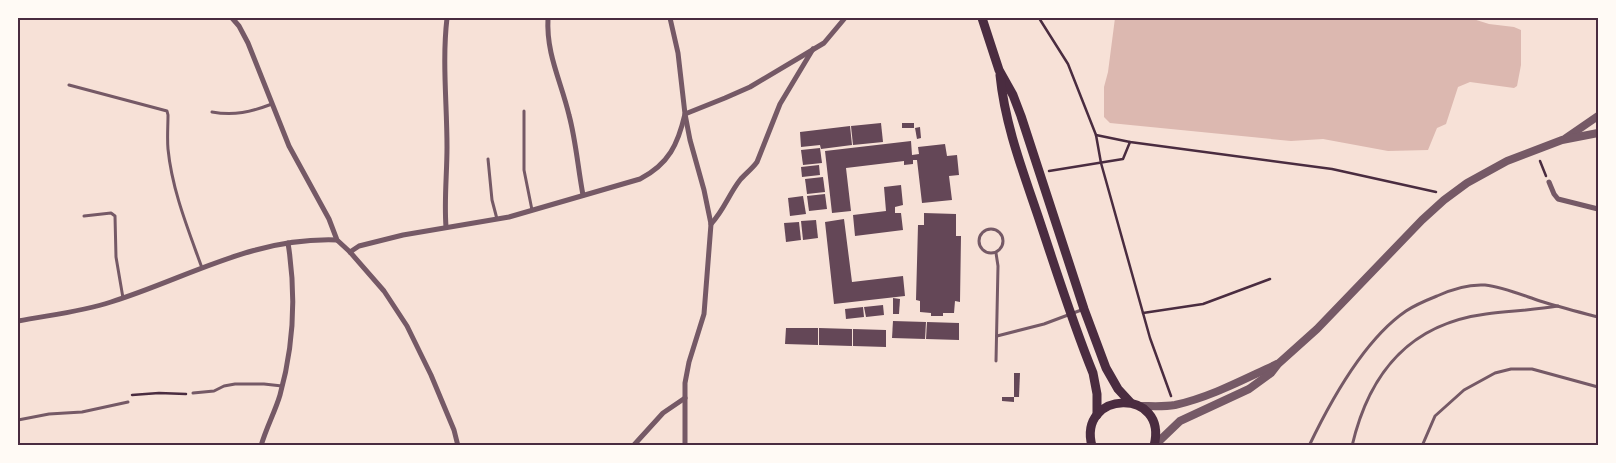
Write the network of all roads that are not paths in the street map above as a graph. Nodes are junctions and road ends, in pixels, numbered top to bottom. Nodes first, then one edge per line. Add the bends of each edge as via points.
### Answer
1 (232, 18) edge
2 (447, 18) edge
3 (548, 18) edge
4 (670, 18) edge
5 (846, 18) edge
6 (982, 18) edge
7 (814, 49) junction
8 (999, 70) junction
9 (69, 84) dead end
10 (273, 104) junction
11 (524, 111) dead end
12 (212, 112) dead end
13 (685, 114) junction
14 (1598, 116) edge
15 (1598, 133) edge
16 (1562, 140) junction
17 (488, 159) dead end
18 (1548, 182) road end
19 (583, 195) junction
20 (1598, 209) edge
21 (532, 211) junction
22 (84, 216) dead end
23 (497, 220) junction
24 (711, 224) junction
25 (446, 227) junction
26 (337, 240) junction
27 (288, 242) junction
28 (350, 252) junction
29 (996, 253) junction
30 (202, 268) junction
31 (123, 298) junction
32 (1559, 306) junction
33 (1084, 309) junction
34 (1071, 314) junction
35 (1598, 317) edge
36 (18, 321) edge
37 (997, 336) junction
38 (996, 360) dead end
39 (1278, 364) junction
40 (282, 386) junction
41 (1598, 387) edge
42 (193, 394) road end
43 (685, 398) junction
44 (128, 402) road end
45 (1130, 402) junction
46 (1140, 406) junction
47 (1097, 415) junction
48 (18, 420) edge
49 (1155, 445) edge
50 (261, 446) edge
51 (458, 446) edge
52 (633, 446) edge
53 (685, 446) edge
54 (1092, 446) edge
55 (1308, 446) edge
56 (1352, 446) edge
57 (1422, 446) edge

1 - 10 street via 248,43
2 - 25 street
3 - 19 street via 549,45 572,126
4 - 13 street via 678,53
5 - 7 street via 824,43
6 - 8 main road
7 - 13 street via 750,86
7 - 24 street via 780,104 756,162
8 - 33 main road via 1021,116
8 - 34 main road via 1007,120
9 - 30 lane via 167,111 171,169
10 - 12 lane via 252,112
10 - 26 street via 289,146 329,218
11 - 21 lane via 524,164
13 - 19 street via 674,146 666,160 652,173
13 - 24 street
14 - 16 street
15 - 16 street
16 - 39 street via 1507,161 1444,200 1317,329
17 - 23 lane
18 - 20 street via 1558,199
19 - 21 street
21 - 23 street
22 - 31 lane via 111,213 115,216 116,257
23 - 25 street
24 - 43 street via 704,314 689,362
25 - 28 street via 359,246
26 - 27 street
26 - 28 street
27 - 30 street via 255,249
27 - 40 street via 292,265 292,337
28 - 51 street via 384,291 408,326
29 - 29 lane via 986,253 979,246 979,236 986,230 996,229 1002,236 1003,246
29 - 37 lane
30 - 31 street
31 - 36 street via 82,310
32 - 35 lane
32 - 55 lane via 1484,285 1448,291 1406,311 1383,331 1358,362
32 - 56 lane via 1463,318 1437,326 1418,337 1395,358 1377,382 1365,402
33 - 34 lane
33 - 45 main road via 1106,368
34 - 37 lane
34 - 47 main road via 1092,374 1097,394
37 - 38 lane
39 - 46 street via 1187,402
39 - 49 street via 1249,389 1180,422
40 - 42 lane via 236,384
40 - 50 street
41 - 57 lane via 1532,369 1495,373 1464,390 1435,416
43 - 52 street via 663,414
43 - 53 street
44 - 48 lane
45 - 46 main road
45 - 47 main road via 1112,404
46 - 49 main road via 1153,420
47 - 54 main road via 1091,429

